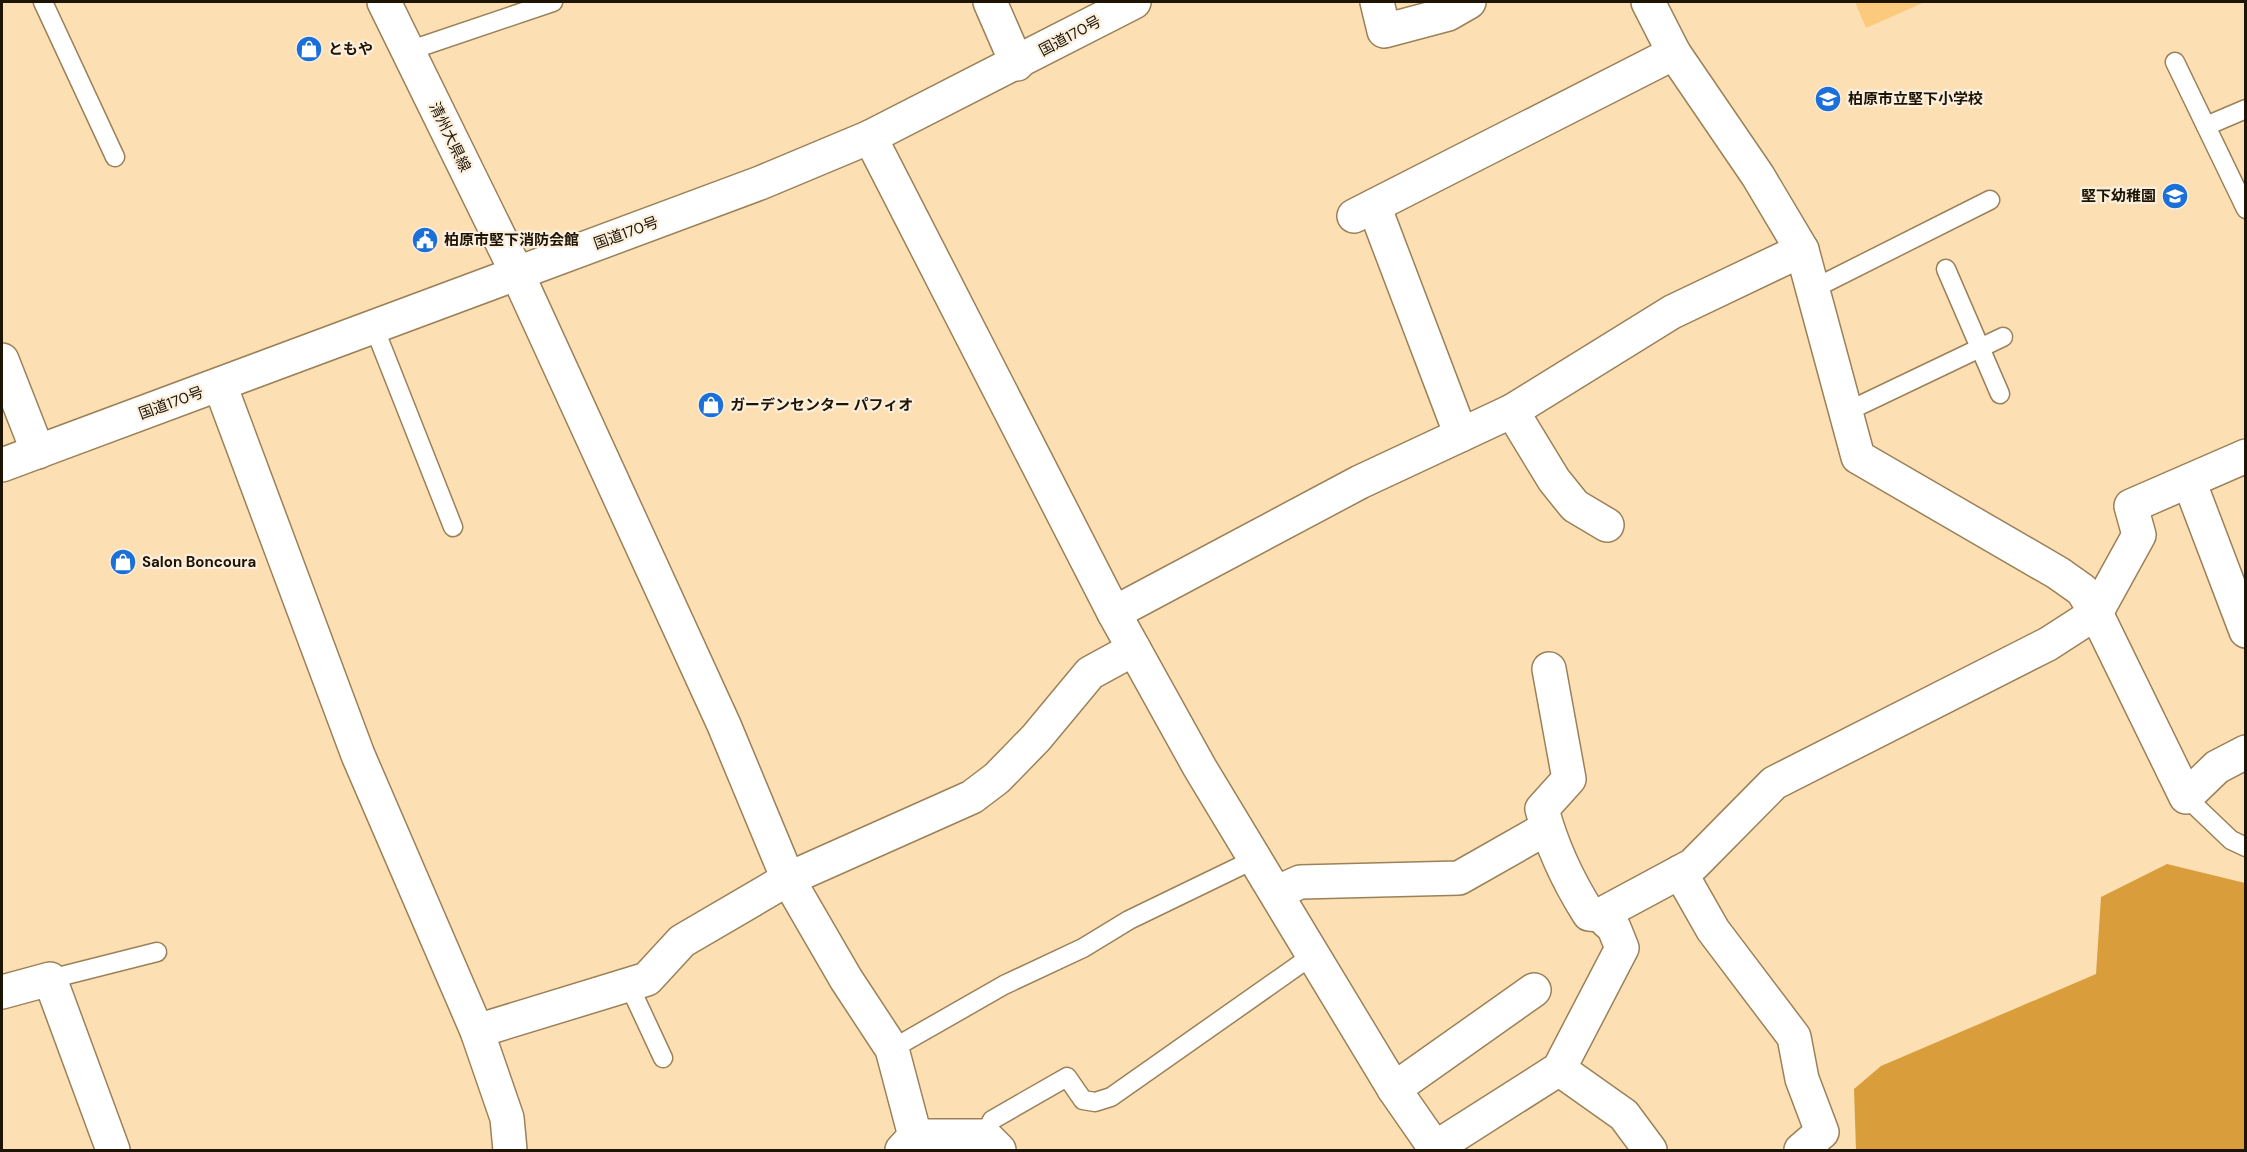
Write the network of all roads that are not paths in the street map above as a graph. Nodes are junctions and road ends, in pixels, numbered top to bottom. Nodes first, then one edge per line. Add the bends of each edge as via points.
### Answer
1 (43, 2) edge
2 (384, 2) edge
3 (553, 2) edge
4 (990, 2) edge
5 (1134, 2) edge
6 (1377, 2) edge
7 (1469, 2) edge
8 (1648, 2) edge
9 (408, 51) junction
10 (1674, 53) junction
11 (2175, 62) dead end
12 (1017, 64) junction
13 (2246, 109) edge
14 (2206, 126) junction
15 (870, 137) junction
16 (115, 157) dead end
17 (1990, 200) dead end
18 (2246, 209) edge
19 (1802, 250) junction
20 (1946, 269) dead end
21 (517, 273) junction
22 (1813, 289) junction
23 (374, 327) junction
24 (2003, 337) dead end
25 (1979, 349) junction
26 (2, 360) edge
27 (220, 385) junction
28 (2000, 394) dead end
29 (1512, 411) junction
30 (1846, 412) junction
31 (1461, 435) junction
32 (38, 452) junction
33 (2246, 456) edge
34 (2, 465) edge
35 (2189, 481) junction
36 (1607, 525) dead end
37 (453, 527) dead end
38 (1114, 613) junction
39 (2096, 613) junction
40 (2246, 631) edge
41 (1134, 649) junction
42 (1550, 669) dead end
43 (2246, 753) edge
44 (2187, 797) junction
45 (1547, 828) junction
46 (2246, 847) edge
47 (1255, 859) junction
48 (1680, 872) junction
49 (788, 879) junction
50 (1276, 893) junction
51 (1600, 915) junction
52 (157, 952) dead end
53 (1313, 954) junction
54 (50, 979) junction
55 (629, 985) junction
56 (1534, 990) dead end
57 (2, 992) edge
58 (477, 1032) junction
59 (892, 1049) junction
60 (663, 1058) dead end
61 (1559, 1069) junction
62 (1394, 1089) junction
63 (909, 1143) edge
64 (992, 1143) edge
65 (113, 1150) edge
66 (510, 1150) edge
67 (1435, 1150) edge
68 (1650, 1150) edge
69 (1801, 1150) edge

1 - 16 lane
2 - 9 main road, 清州大県線
3 - 9 lane
4 - 12 main road
5 - 12 main road, 国道170号
6 - 7 main road via 1384,31 1448,14
8 - 10 main road
9 - 21 main road, 清州大県線
10 - 19 main road via 1758,176
10 - 31 main road via 1364,211
11 - 14 lane
12 - 15 main road, 国道170号
13 - 14 lane
14 - 18 lane
15 - 21 main road, 国道170号 via 760,183
15 - 38 main road
17 - 22 lane
19 - 22 main road
19 - 29 main road via 1672,312
20 - 25 lane
21 - 23 main road, 国道170号
21 - 49 main road, 清州大県線 via 724,725
22 - 30 main road
23 - 27 main road, 国道170号
23 - 37 lane
24 - 25 lane
25 - 28 lane
25 - 30 lane
26 - 32 main road
27 - 32 main road, 国道170号
27 - 58 main road via 358,755
29 - 31 main road
29 - 36 main road via 1554,480 1575,506
30 - 39 main road via 1858,457 2058,573 2082,590
31 - 38 main road via 1360,482
32 - 34 main road, 国道170号
33 - 35 main road
35 - 39 main road via 2131,506 2139,535
35 - 40 main road
38 - 41 main road
39 - 44 main road
39 - 48 main road via 2048,644 1774,783 1693,865
41 - 47 main road
41 - 49 main road via 1090,673 1036,738 972,797
42 - 45 main road via 1569,779 1542,809
43 - 44 main road via 2217,767
44 - 46 lane via 2230,840
45 - 50 main road via 1459,878 1300,882
45 - 51 main road via 1580,900 1589,914
47 - 50 main road
47 - 59 lane via 1004,985
48 - 51 main road
48 - 69 main road via 1713,930 1794,1037 1802,1079 1822,1132
49 - 55 main road via 682,941 647,979
49 - 59 main road, 清州大県線
50 - 53 main road
51 - 61 main road via 1614,928 1622,948
52 - 54 lane
53 - 62 main road
53 - 64 lane via 1111,1097 1095,1102 1083,1100 1067,1077 992,1120
54 - 57 main road
54 - 65 main road
55 - 58 main road
55 - 60 lane
56 - 62 main road
58 - 66 main road via 507,1118
59 - 63 main road, 清州大県線
61 - 67 main road
61 - 68 main road via 1624,1115
62 - 67 main road
63 - 64 main road

